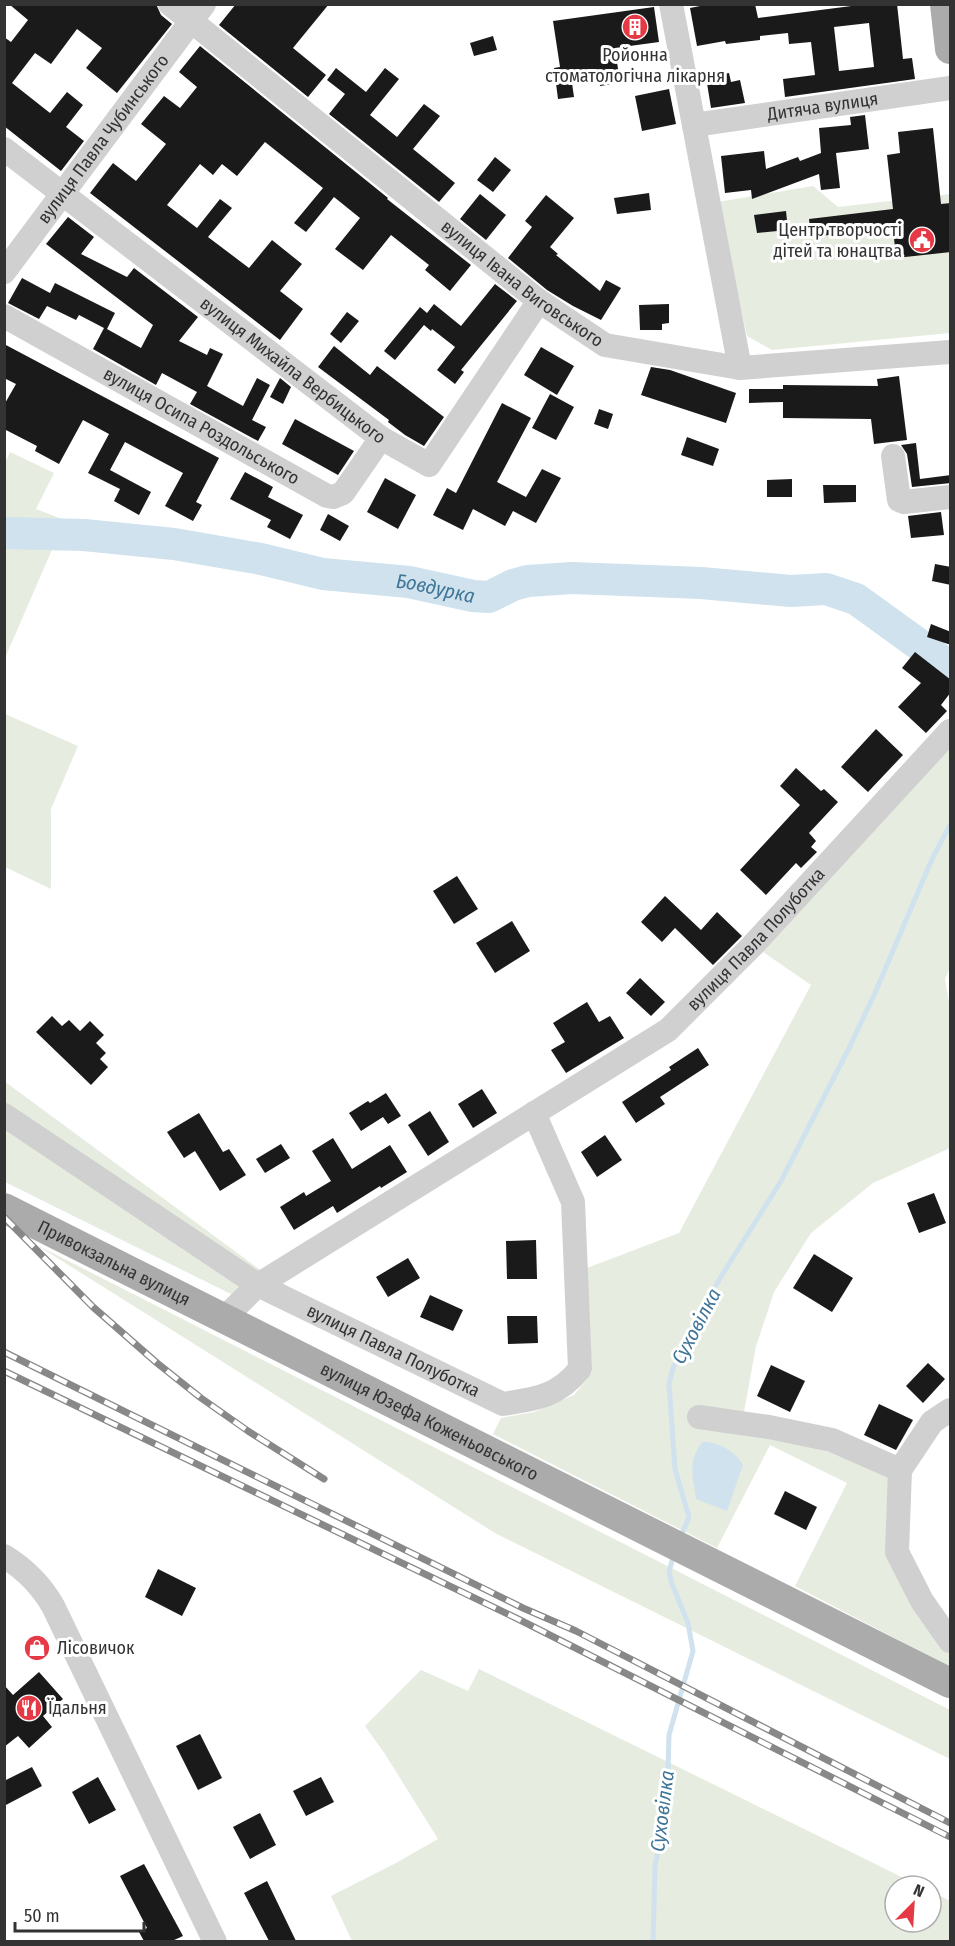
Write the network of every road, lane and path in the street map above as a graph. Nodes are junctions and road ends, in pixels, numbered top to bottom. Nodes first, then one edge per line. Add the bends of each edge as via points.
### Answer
1 (170, 4) edge
2 (671, 4) edge
3 (945, 4) edge
4 (197, 13) edge
5 (951, 49) edge
6 (951, 88) edge
7 (694, 125) junction
8 (4, 149) edge
9 (62, 193) junction
10 (4, 272) edge
11 (539, 301) junction
12 (4, 316) edge
13 (951, 352) edge
14 (740, 368) junction
15 (381, 438) junction
16 (893, 456) dead end
17 (951, 497) edge
18 (951, 730) edge
19 (534, 1113) junction
20 (4, 1114) edge
21 (4, 1208) edge
22 (258, 1285) junction
23 (223, 1319) junction
24 (951, 1410) edge
25 (699, 1417) dead end
26 (900, 1470) junction
27 (4, 1556) edge
28 (951, 1641) edge
29 (951, 1683) edge
30 (215, 1941) edge

1 - 4 street, вулиця Івана Виговського
2 - 7 street
3 - 5 main road
4 - 9 street, вулиця Павла Чубинського
4 - 11 street, вулиця Івана Виговського
6 - 7 street, Дитяча вулиця
7 - 14 street
8 - 9 street, вулиця Михайла Вербицького
9 - 10 street, вулиця Павла Чубинського
9 - 15 street, вулиця Михайла Вербицького
11 - 14 street, вулиця Івана Виговського via 605,345
11 - 15 street, вулиця Михайла Вербицького via 429,465
12 - 15 street, вулиця Осипа Роздольського via 327,496 343,493
13 - 14 street, вулиця Івана Виговського
16 - 17 street via 899,500
18 - 19 street, вулиця Павла Полуботка via 753,945 668,1030
19 - 22 street, вулиця Павла Полуботка
19 - 22 street, вулиця Павла Полуботка via 573,1202 579,1369 568,1384 532,1400 503,1404
20 - 22 street
21 - 23 main road, Привокзальна вулиця
22 - 23 street
23 - 29 main road, вулиця Юзефа Коженьовського
24 - 26 street via 932,1422
25 - 26 street via 769,1426 832,1440
26 - 28 street via 897,1552 922,1601
27 - 30 street via 25,1570 53,1606

